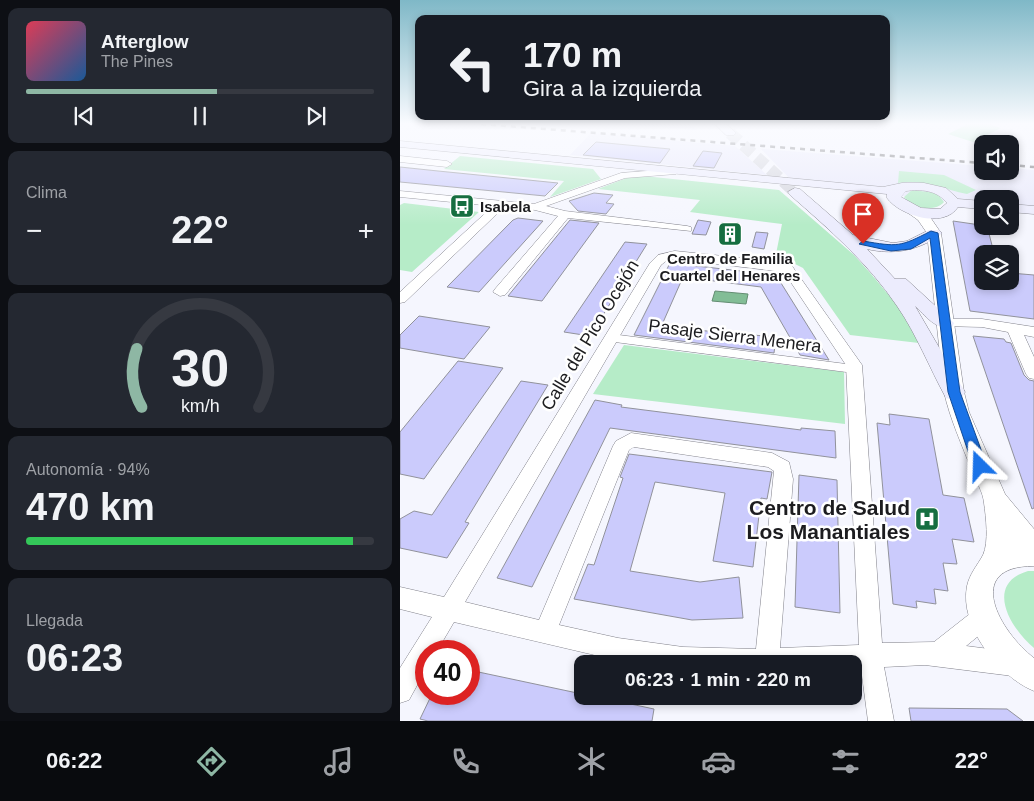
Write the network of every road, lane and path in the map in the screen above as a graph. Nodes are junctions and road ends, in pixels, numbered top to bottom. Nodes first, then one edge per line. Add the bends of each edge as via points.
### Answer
1 (533, 158) edge
2 (400, 159) edge
3 (447, 164) dead end
4 (673, 172) junction
5 (766, 181) junction
6 (902, 187) junction
7 (795, 192) tunnel mouth
8 (400, 194) edge
9 (954, 202) junction
10 (898, 203) junction
11 (974, 204) edge
12 (500, 205) junction
13 (534, 207) junction
14 (1019, 209) edge
15 (911, 210) junction
16 (1034, 210) edge
17 (942, 212) junction
18 (565, 214) junction
19 (687, 229) dead end
20 (933, 230) junction
21 (847, 239) junction
22 (500, 292) dead end
23 (400, 299) edge
24 (945, 323) junction
25 (1014, 329) junction
26 (1034, 332) edge
27 (611, 338) junction
28 (854, 369) junction
29 (1034, 374) edge
30 (954, 392) junction
31 (996, 501) junction
32 (1034, 548) edge
33 (1034, 554) edge
34 (995, 560) junction
35 (400, 598) edge
36 (449, 610) junction
37 (984, 617) junction
38 (545, 632) junction
39 (938, 654) junction
40 (654, 655) edge
41 (767, 655) edge
42 (862, 657) edge
43 (871, 657) junction
44 (1026, 670) edge
45 (400, 691) edge
46 (881, 721) edge

1 - 4 main road
2 - 3 street
4 - 5 main road
4 - 13 street via 624,175
5 - 6 main road via 876,191
5 - 10 main road
6 - 9 main road via 934,188
6 - 10 main road via 894,194
7 - 21 main road
8 - 12 street
9 - 11 main road
9 - 17 main road via 952,207
10 - 15 main road
12 - 13 street
12 - 23 street
13 - 18 street
14 - 16 main road
15 - 17 main road via 930,214
15 - 20 street via 923,217
17 - 20 street
18 - 19 street
18 - 22 street
20 - 21 main road via 915,245 900,248 881,248
20 - 24 street
21 - 24 main road
21 - 30 main road via 901,298
24 - 25 street via 982,323
24 - 30 street
25 - 26 street
25 - 29 street
27 - 28 street, Pasaje Sierra Menera
27 - 28 street, Calle del Pico Ocejón via 662,258 680,256 781,266 793,274 851,359
27 - 36 street, Calle del Pico Ocejón
28 - 43 street, Calle del Pico Ocejón
30 - 31 street via 968,436
31 - 32 street
31 - 34 street via 998,539
33 - 34 street via 1008,554
34 - 37 street via 982,577 980,589
35 - 36 street
36 - 38 street
36 - 45 street, Calle del Pico Ocejón
37 - 39 street
37 - 44 street via 997,642
38 - 40 street via 618,650
38 - 41 street via 622,446 631,440 772,460 783,467
39 - 43 street
39 - 44 street
42 - 43 street
43 - 46 street, Calle del Pico Ocejón

